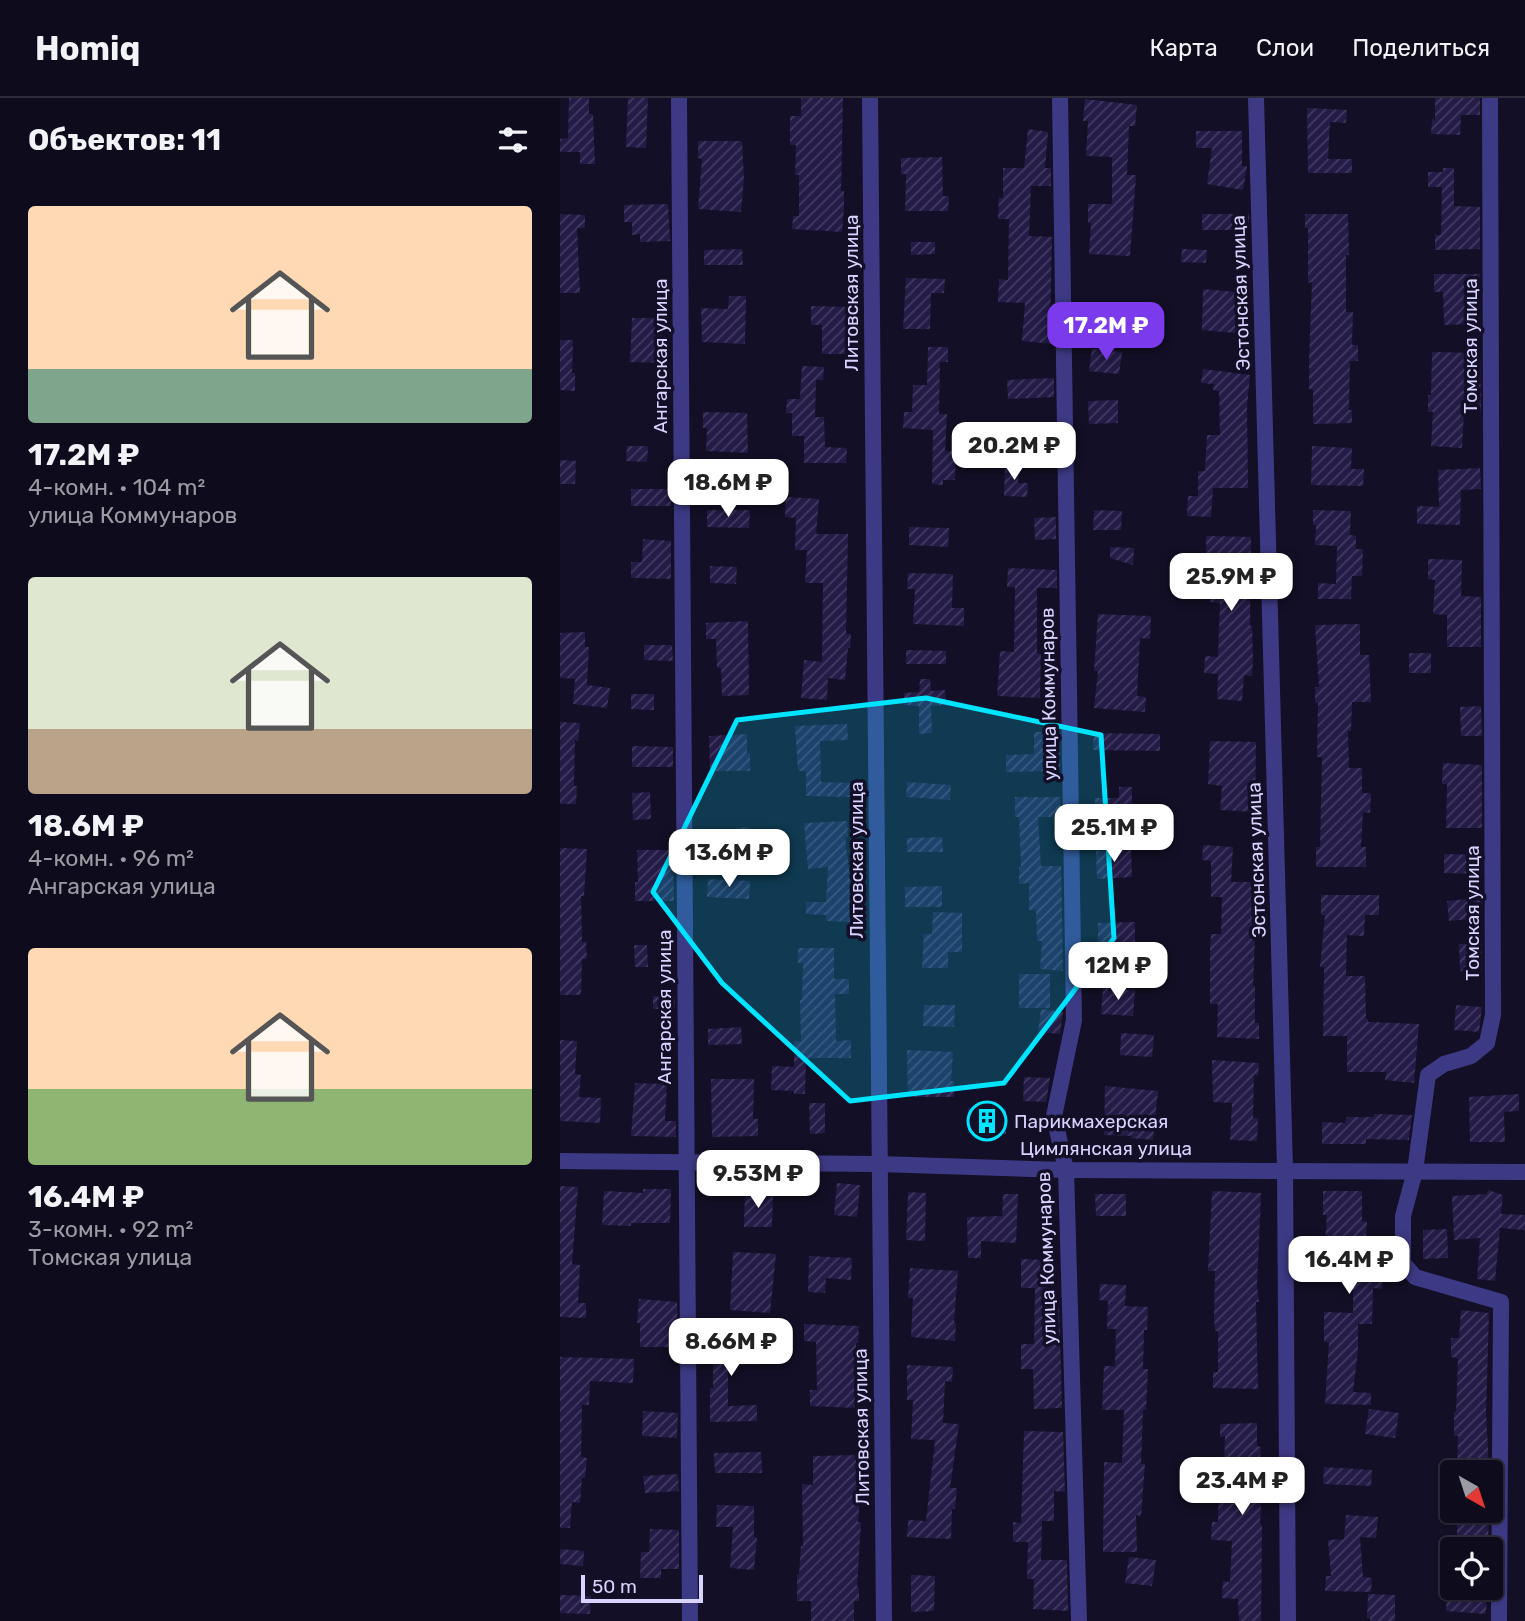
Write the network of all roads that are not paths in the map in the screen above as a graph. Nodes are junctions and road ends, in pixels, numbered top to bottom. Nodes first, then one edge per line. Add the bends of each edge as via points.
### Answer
1 (679, 98) edge
2 (870, 98) edge
3 (1060, 98) edge
4 (1256, 98) edge
5 (1490, 98) edge
6 (560, 1161) edge
7 (686, 1162) junction
8 (879, 1164) junction
9 (1285, 1169) junction
10 (1066, 1170) junction
11 (1415, 1171) junction
12 (1525, 1172) edge
13 (690, 1621) edge
14 (884, 1621) edge
15 (1079, 1621) edge
16 (1287, 1621) edge
17 (1499, 1621) edge

1 - 7 street, Ангарская улица
2 - 8 street, Литовская улица
3 - 10 street, улица Коммунаров via 1074,1020 1054,1115
4 - 9 street, Эстонская улица
5 - 11 street, Томская улица via 1493,1015 1486,1043 1471,1056 1444,1064 1428,1075
6 - 7 street, Цимлянская улица
7 - 8 street, Цимлянская улица
7 - 13 street, Ангарская улица
8 - 10 street, Цимлянская улица
8 - 14 street, Литовская улица
9 - 10 street, Цимлянская улица
9 - 11 street, Цимлянская улица
9 - 16 street, Эстонская улица
10 - 15 street, улица Коммунаров
11 - 12 street, Цимлянская улица
11 - 17 street, Томская улица via 1403,1216 1403,1264 1415,1277 1501,1302

